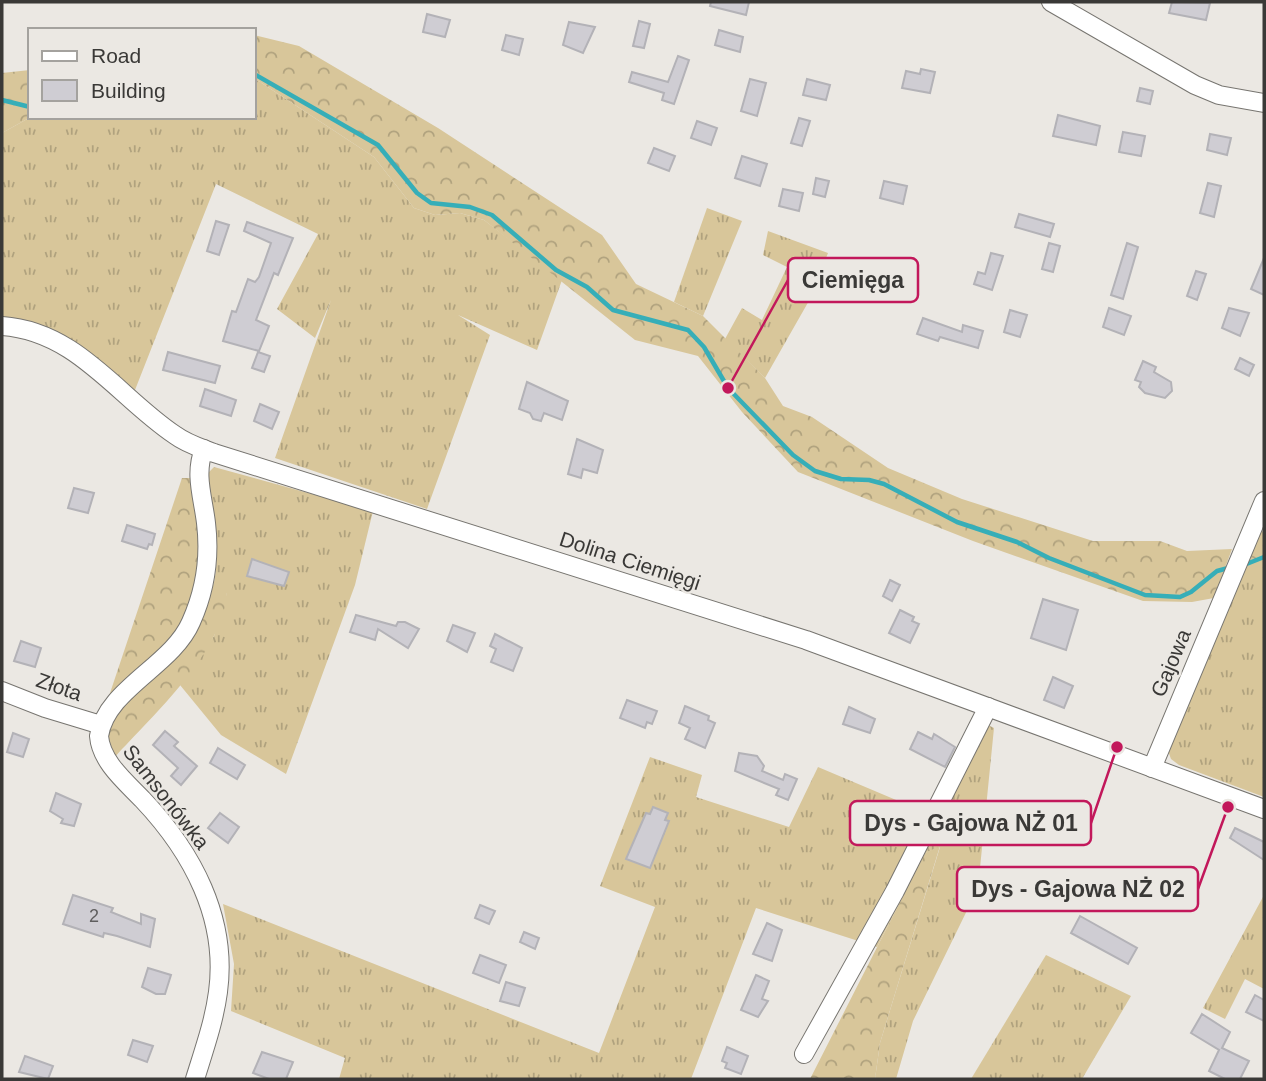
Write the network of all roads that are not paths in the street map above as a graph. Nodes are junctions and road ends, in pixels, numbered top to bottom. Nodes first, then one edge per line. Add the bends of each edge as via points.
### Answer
1 (1051, 2) edge
2 (1264, 103) edge
3 (2, 326) edge
4 (204, 449) junction
5 (1264, 501) edge
6 (2, 691) edge
7 (988, 707) junction
8 (101, 725) junction
9 (1152, 768) junction
10 (1264, 809) edge
11 (804, 1054) dead end
12 (195, 1079) edge

1 - 2 street via 1205,90
3 - 4 street, Dolina Ciemięgi via 34,331 69,349 170,432
4 - 7 street, Dolina Ciemięgi via 806,640
4 - 8 street via 198,471 207,554 194,615 171,651 112,707
5 - 9 street, Gajowa
6 - 8 street, Złota
7 - 9 street, Dolina Ciemięgi
7 - 11 street via 895,891
8 - 12 street, Samsonówka via 104,755 183,851 216,922 219,990
9 - 10 street, Dolina Ciemięgi

